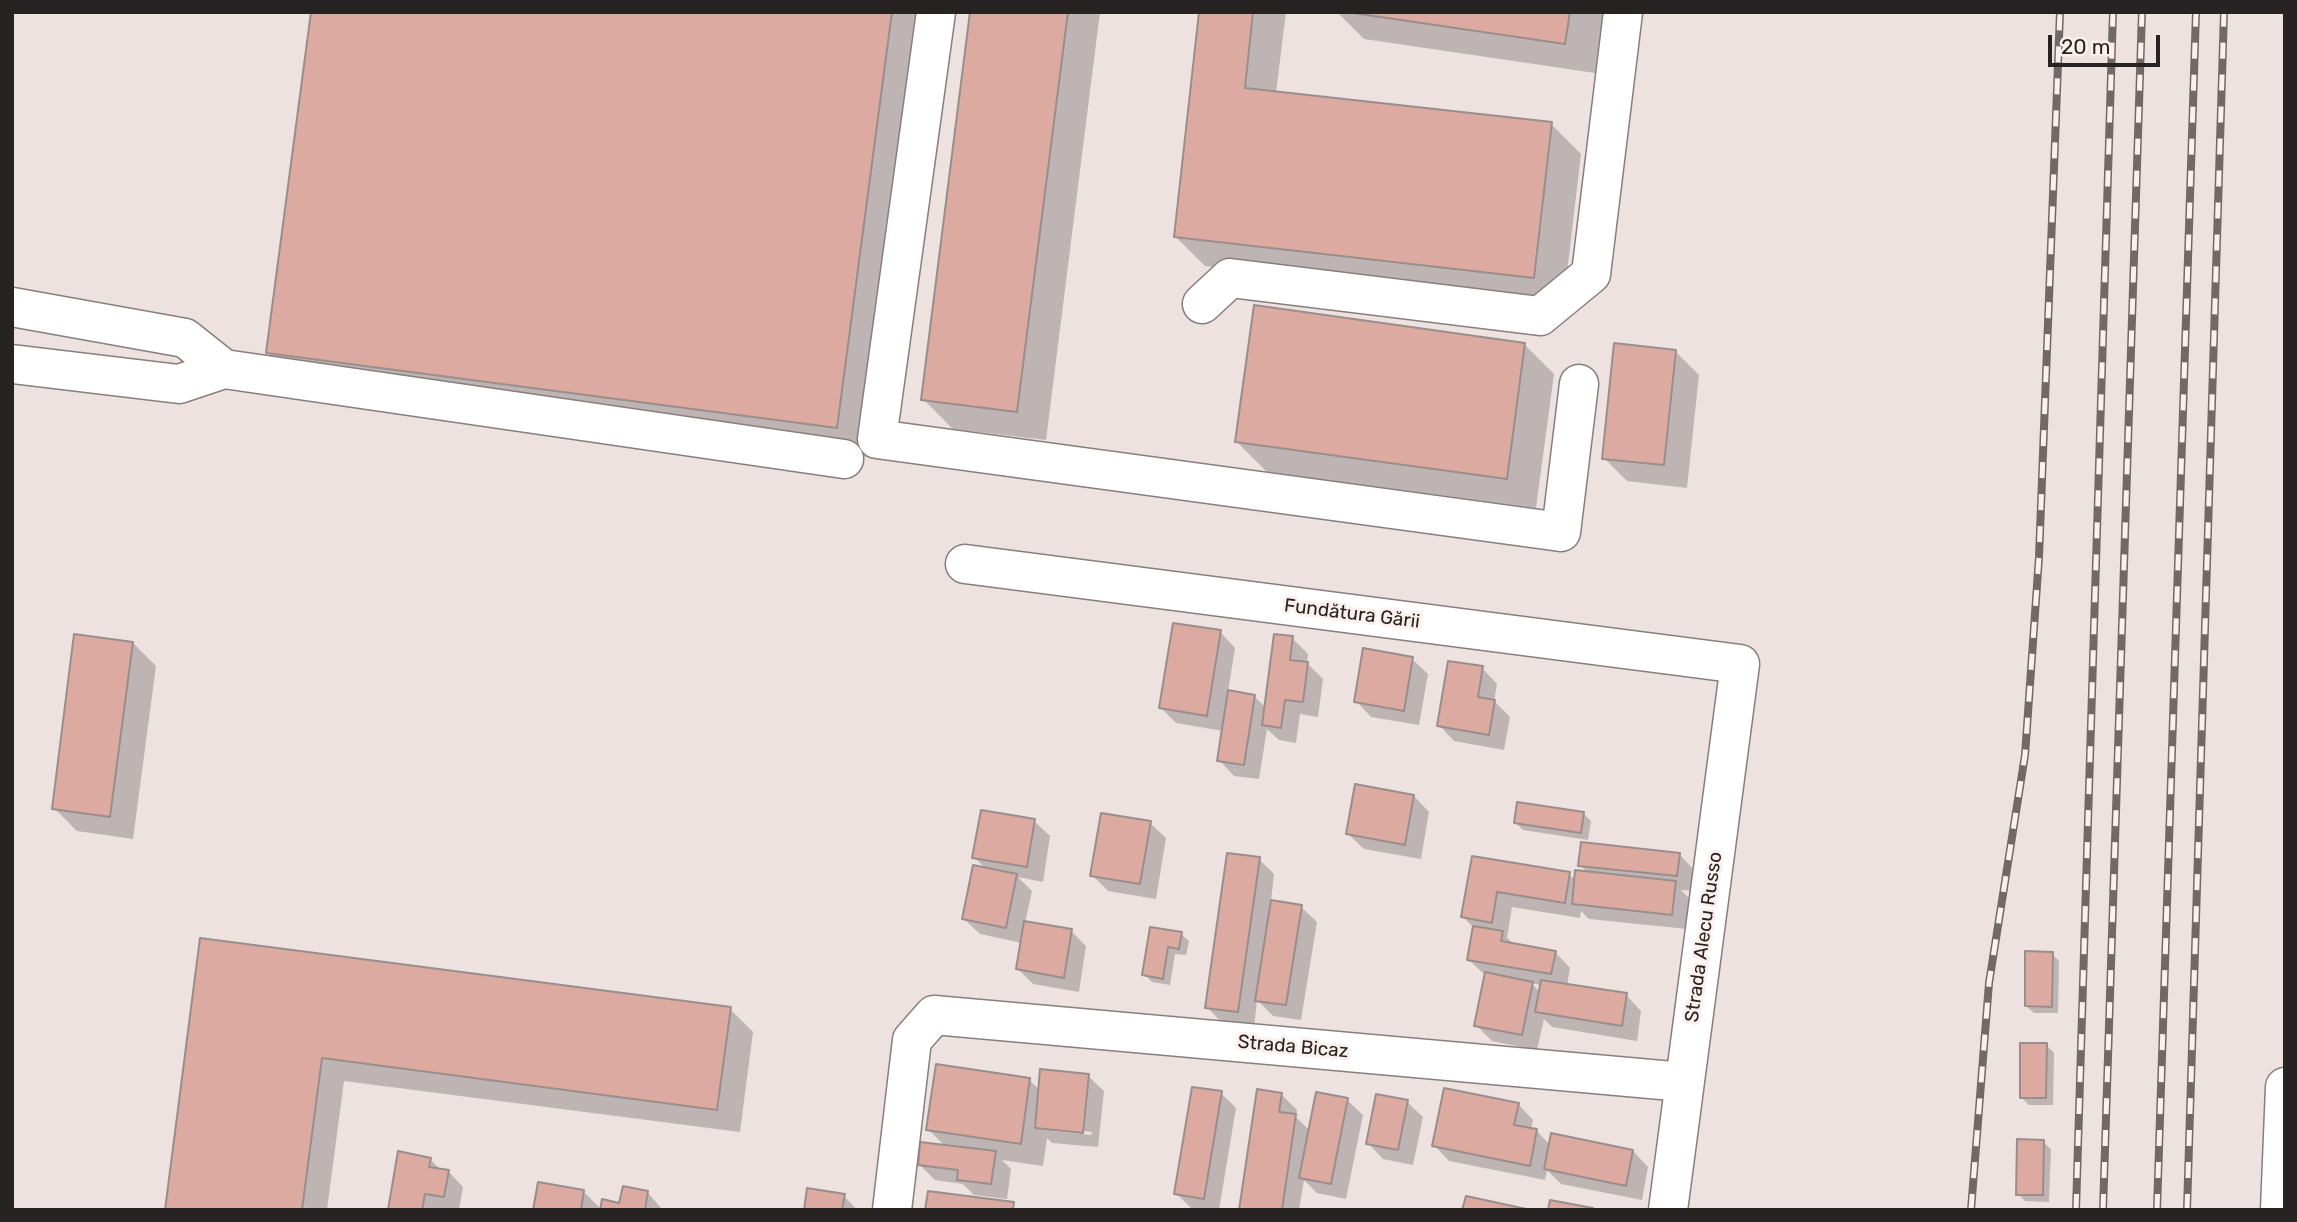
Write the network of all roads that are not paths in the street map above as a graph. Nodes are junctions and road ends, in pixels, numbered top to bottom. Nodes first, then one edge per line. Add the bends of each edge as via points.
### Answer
1 (936, 12) edge
2 (1623, 12) edge
3 (1202, 304) dead end
4 (12, 307) edge
5 (12, 365) edge
6 (224, 369) junction
7 (1579, 384) dead end
8 (844, 459) dead end
9 (965, 564) dead end
10 (1740, 664) joint
11 (1684, 1082) junction
12 (2285, 1087) edge
13 (2283, 1160) edge
14 (892, 1210) edge
15 (1668, 1210) edge
16 (2280, 1210) edge

1 - 7 street via 877,439 1561,533
2 - 3 street via 1591,274 1540,316 1230,278
4 - 6 street via 185,338
5 - 6 street via 179,384
6 - 8 street
9 - 10 street, Fundătura Gării
10 - 11 street, Strada Alecu Russo
11 - 14 street, Strada Bicaz via 934,1015 912,1040
11 - 15 street, Strada Alecu Russo
12 - 13 street
13 - 16 street

